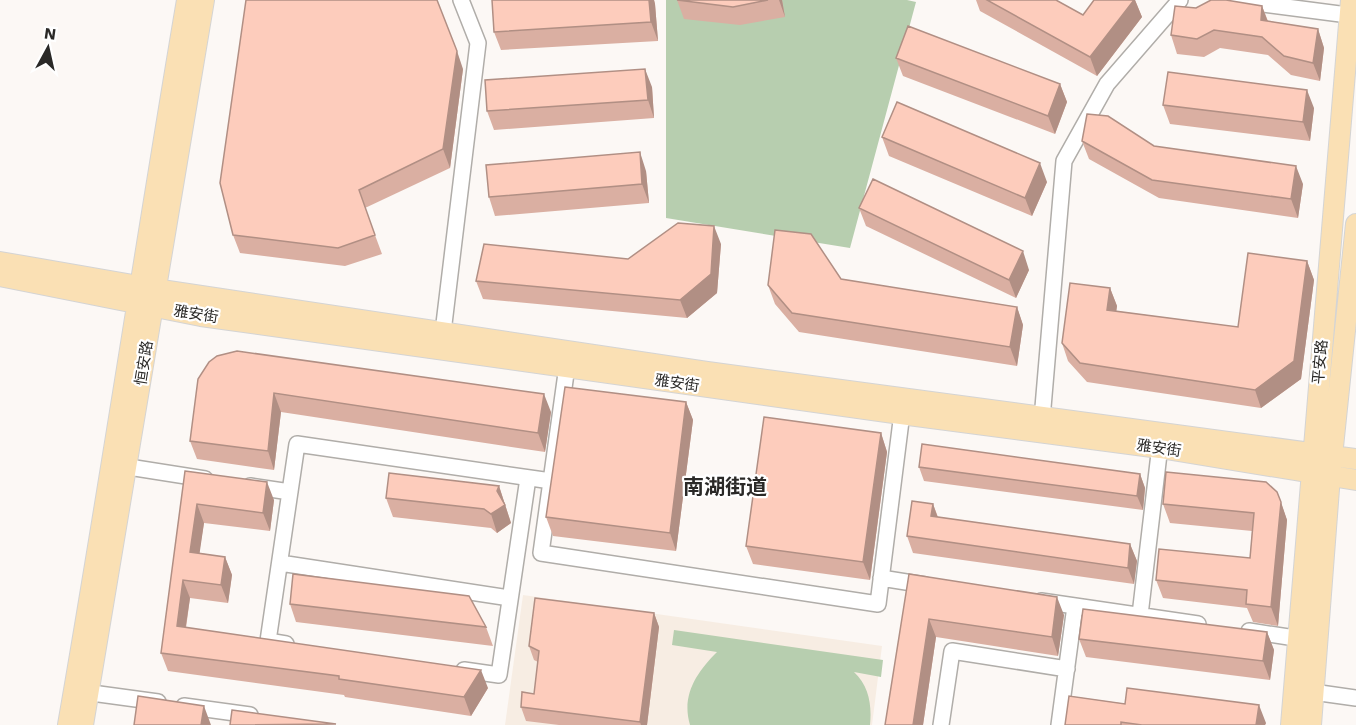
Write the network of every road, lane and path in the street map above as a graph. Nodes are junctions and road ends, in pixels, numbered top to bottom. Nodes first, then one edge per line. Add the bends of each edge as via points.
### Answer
1 (186, 0) edge
2 (204, 0) edge
3 (461, 0) edge
4 (1180, 0) edge
5 (1232, 0) edge
6 (1352, 11) edge
7 (1356, 224) edge
8 (0, 262) edge
9 (0, 276) edge
10 (146, 297) junction
11 (443, 332) junction
12 (568, 358) junction
13 (902, 406) junction
14 (1042, 419) junction
15 (1161, 441) junction
16 (1312, 453) junction
17 (1333, 456) junction
18 (1356, 459) edge
19 (120, 466) junction
20 (1310, 473) junction
21 (1330, 476) junction
22 (528, 478) junction
23 (1356, 480) edge
24 (551, 481) junction
25 (290, 492) junction
26 (280, 562) junction
27 (881, 578) junction
28 (938, 586) edge
29 (510, 598) junction
30 (1029, 600) edge
31 (1075, 606) junction
32 (1140, 615) junction
33 (1297, 638) junction
34 (1317, 641) junction
35 (303, 646) edge
36 (453, 669) edge
37 (1067, 669) junction
38 (82, 691) junction
39 (1313, 692) junction
40 (1356, 698) edge
41 (264, 717) edge
42 (68, 725) edge
43 (83, 725) edge
44 (941, 725) edge
45 (1059, 725) edge
46 (1291, 725) edge
47 (1311, 725) edge

1 - 10 main road, 恒安路
2 - 10 main road, 恒安路
3 - 11 street via 478,43
4 - 14 street via 1107,84 1064,161
5 - 6 street
6 - 16 main road, 平安路
7 - 17 main road, 平安路
8 - 10 main road, 雅安街
9 - 10 main road, 雅安街
10 - 11 main road, 雅安街
10 - 12 main road, 雅安街
10 - 19 main road, 恒安路
11 - 12 main road, 雅安街
12 - 13 main road, 雅安街 via 706,372
12 - 24 street
13 - 14 main road, 雅安街
13 - 15 main road, 雅安街
13 - 27 street
14 - 15 main road, 雅安街
15 - 16 main road, 雅安街
15 - 20 main road, 雅安街
15 - 32 street
16 - 17 main road, 雅安街
16 - 20 main road, 平安路
17 - 18 main road, 雅安街
17 - 21 main road, 平安路
19 - 25 street
19 - 38 main road, 恒安路
20 - 21 main road, 雅安街
20 - 33 main road, 平安路
21 - 23 main road, 雅安街
21 - 34 main road, 平安路
22 - 24 street
22 - 25 street via 297,444
22 - 29 street
24 - 27 street via 541,553 878,604
25 - 26 street
26 - 29 street
26 - 35 street via 268,641
27 - 28 street
29 - 36 street via 499,675
30 - 31 street
31 - 32 street
31 - 37 street
32 - 33 street
33 - 34 street
33 - 46 main road, 平安路
34 - 39 main road, 平安路
37 - 44 street via 952,651
37 - 45 street
38 - 41 street
38 - 42 main road, 恒安路
38 - 43 main road, 恒安路
39 - 40 street
39 - 47 main road, 平安路

